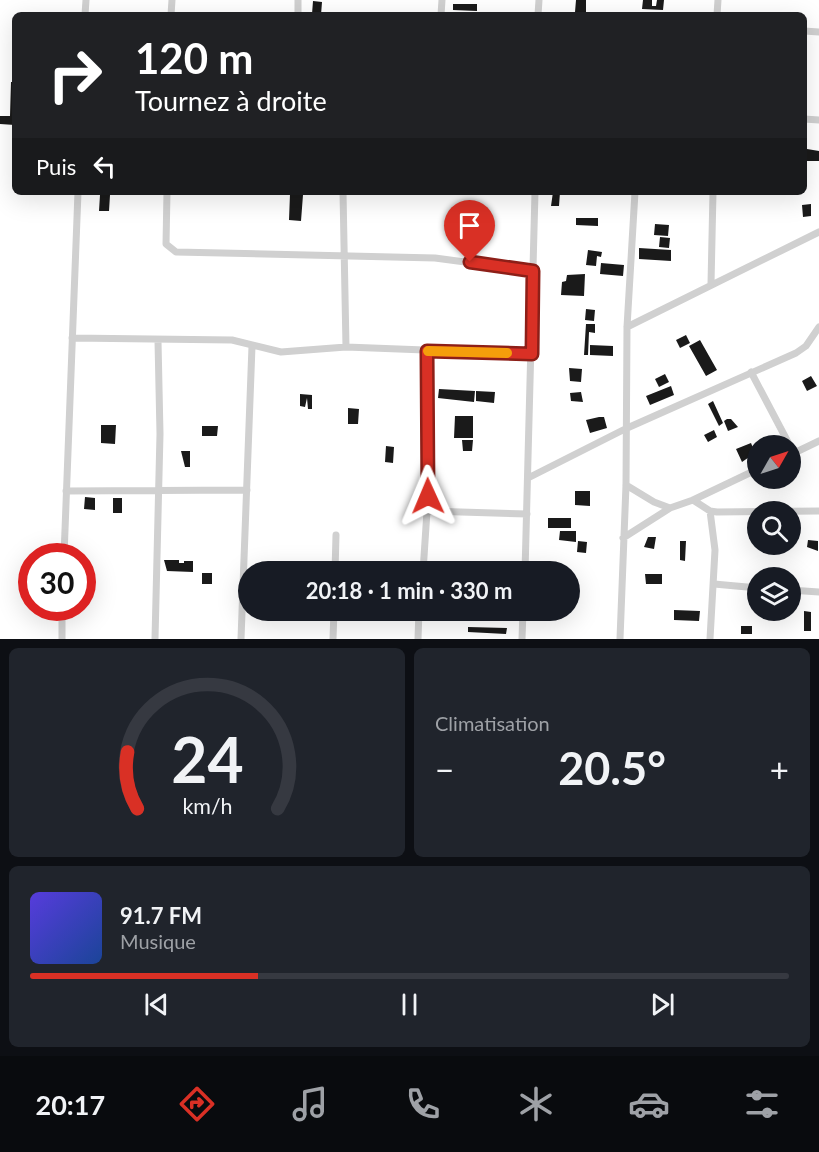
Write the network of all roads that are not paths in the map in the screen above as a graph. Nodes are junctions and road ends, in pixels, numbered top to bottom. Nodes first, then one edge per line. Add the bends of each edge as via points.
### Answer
1 (78, 195) edge
2 (167, 195) edge
3 (343, 195) edge
4 (535, 195) edge
5 (635, 195) edge
6 (713, 195) edge
7 (819, 232) edge
8 (343, 255) junction
9 (533, 271) junction
10 (711, 284) junction
11 (627, 327) junction
12 (819, 327) edge
13 (72, 338) junction
14 (158, 341) junction
15 (252, 346) junction
16 (346, 347) junction
17 (427, 351) junction
18 (532, 354) junction
19 (751, 372) junction
20 (625, 429) junction
21 (783, 435) edge
22 (819, 441) edge
23 (801, 447) edge
24 (747, 474) edge
25 (528, 478) junction
26 (627, 485) junction
27 (66, 490) junction
28 (247, 490) junction
29 (158, 492) junction
30 (693, 500) junction
31 (670, 508) junction
32 (428, 511) junction
33 (710, 511) junction
34 (819, 511) edge
35 (527, 514) junction
36 (336, 535) dead end
37 (623, 538) junction
38 (64, 543) edge
39 (335, 561) edge
40 (424, 561) edge
41 (525, 561) edge
42 (714, 584) junction
43 (747, 587) edge
44 (801, 591) edge
45 (819, 592) edge
46 (62, 621) edge
47 (334, 621) edge
48 (419, 621) edge
49 (523, 621) edge
50 (62, 639) edge
51 (155, 639) edge
52 (241, 639) edge
53 (333, 639) edge
54 (418, 639) edge
55 (522, 639) edge
56 (620, 639) edge
57 (710, 639) edge

1 - 13 street
2 - 8 street via 166,244 176,252
3 - 8 street
4 - 9 street
5 - 11 street
6 - 10 street
7 - 10 street
8 - 9 street via 435,258
8 - 16 street
9 - 18 street
10 - 11 street
11 - 20 street
12 - 19 street via 804,348
13 - 14 street
13 - 27 street
14 - 15 street via 232,340
14 - 29 street
15 - 16 street via 280,352
15 - 28 street
16 - 17 street
17 - 18 street
17 - 32 street
18 - 25 street
19 - 20 street
19 - 21 street
20 - 25 street
20 - 26 street
22 - 23 street
24 - 30 street
25 - 35 street
26 - 31 street
26 - 37 street
27 - 29 street
27 - 38 street
28 - 29 street
28 - 52 street
29 - 51 street
30 - 31 street
30 - 33 street
31 - 37 street
32 - 35 street
32 - 40 street
33 - 34 street
33 - 42 street via 715,544
35 - 41 street
36 - 39 street
37 - 56 street
42 - 43 street
42 - 57 street
44 - 45 street
46 - 50 street
47 - 53 street
48 - 54 street
49 - 55 street

